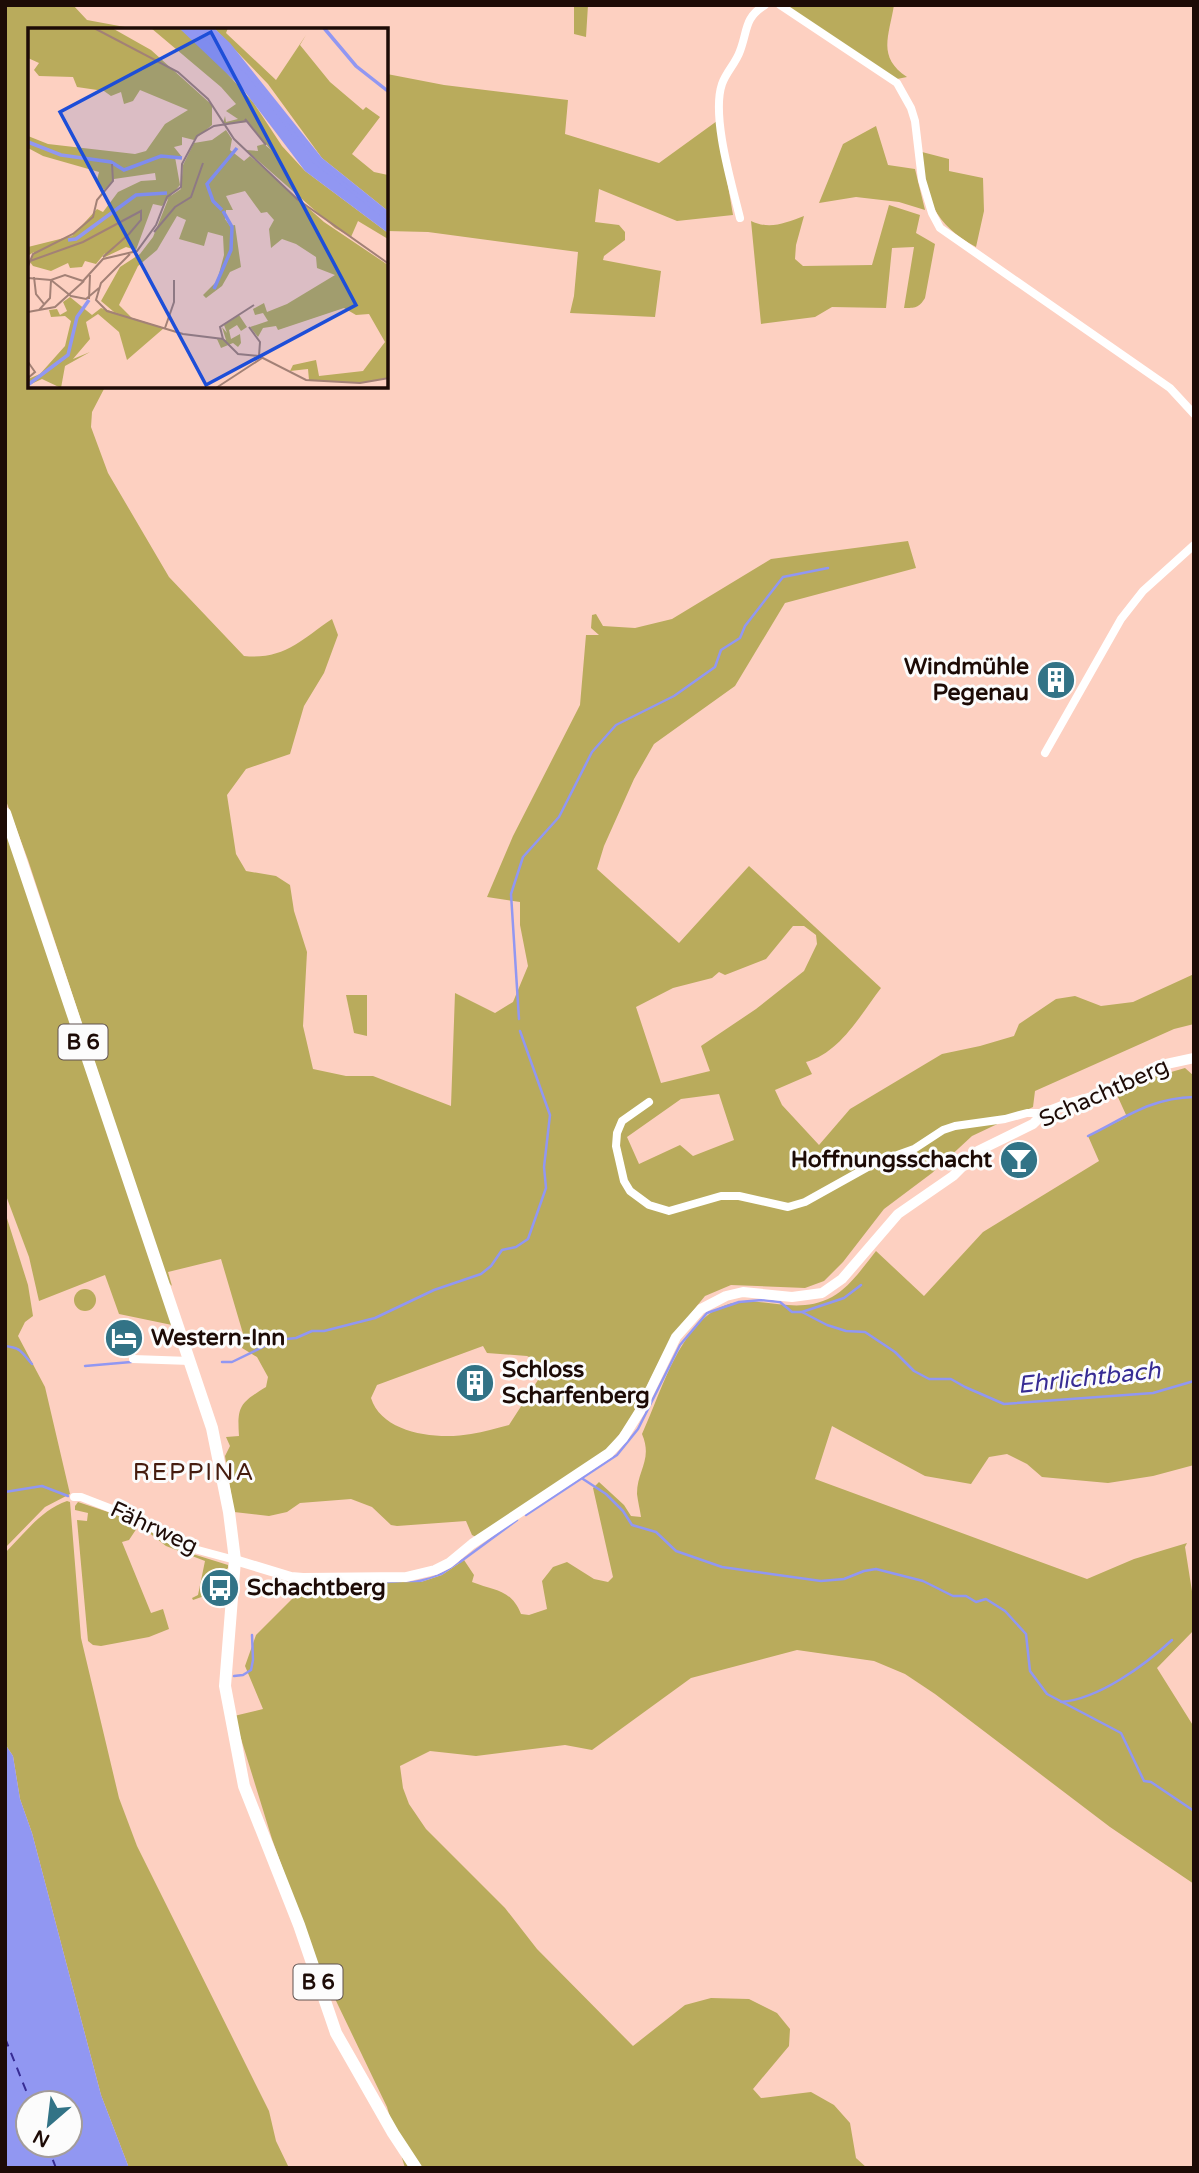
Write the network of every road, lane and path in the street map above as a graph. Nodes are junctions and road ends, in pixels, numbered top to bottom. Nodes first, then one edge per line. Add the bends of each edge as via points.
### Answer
1 (765, 5) edge
2 (780, 5) edge
3 (740, 218) dead end
4 (1194, 414) edge
5 (1194, 545) edge
6 (1045, 753) dead end
7 (5, 813) edge
8 (1194, 1058) edge
9 (649, 1102) dead end
10 (1044, 1113) junction
11 (133, 1359) dead end
12 (190, 1361) junction
13 (74, 1497) dead end
14 (235, 1564) junction
15 (416, 2168) edge

1 - 3 street via 752,14 740,52 721,85 719,114
2 - 4 street via 897,83 915,121 918,163 940,228 1170,388
5 - 6 street via 1143,591 1121,619
7 - 12 main road, B 6
8 - 10 street, Schachtberg via 1157,1066 1114,1091
9 - 10 street via 622,1121 617,1133 618,1154 630,1192 669,1211 721,1196 788,1207 875,1163 914,1149 943,1130
10 - 14 street, Schachtberg via 1033,1124 978,1151 953,1176 898,1214 842,1279 822,1293 792,1297 743,1292 701,1309 676,1337 640,1411 615,1448 442,1567 406,1577 303,1578
11 - 12 street
12 - 14 main road, B 6 via 221,1464
13 - 14 street, Fährweg via 126,1513 183,1546
14 - 15 main road, B 6 via 225,1686 244,1786 336,2033

